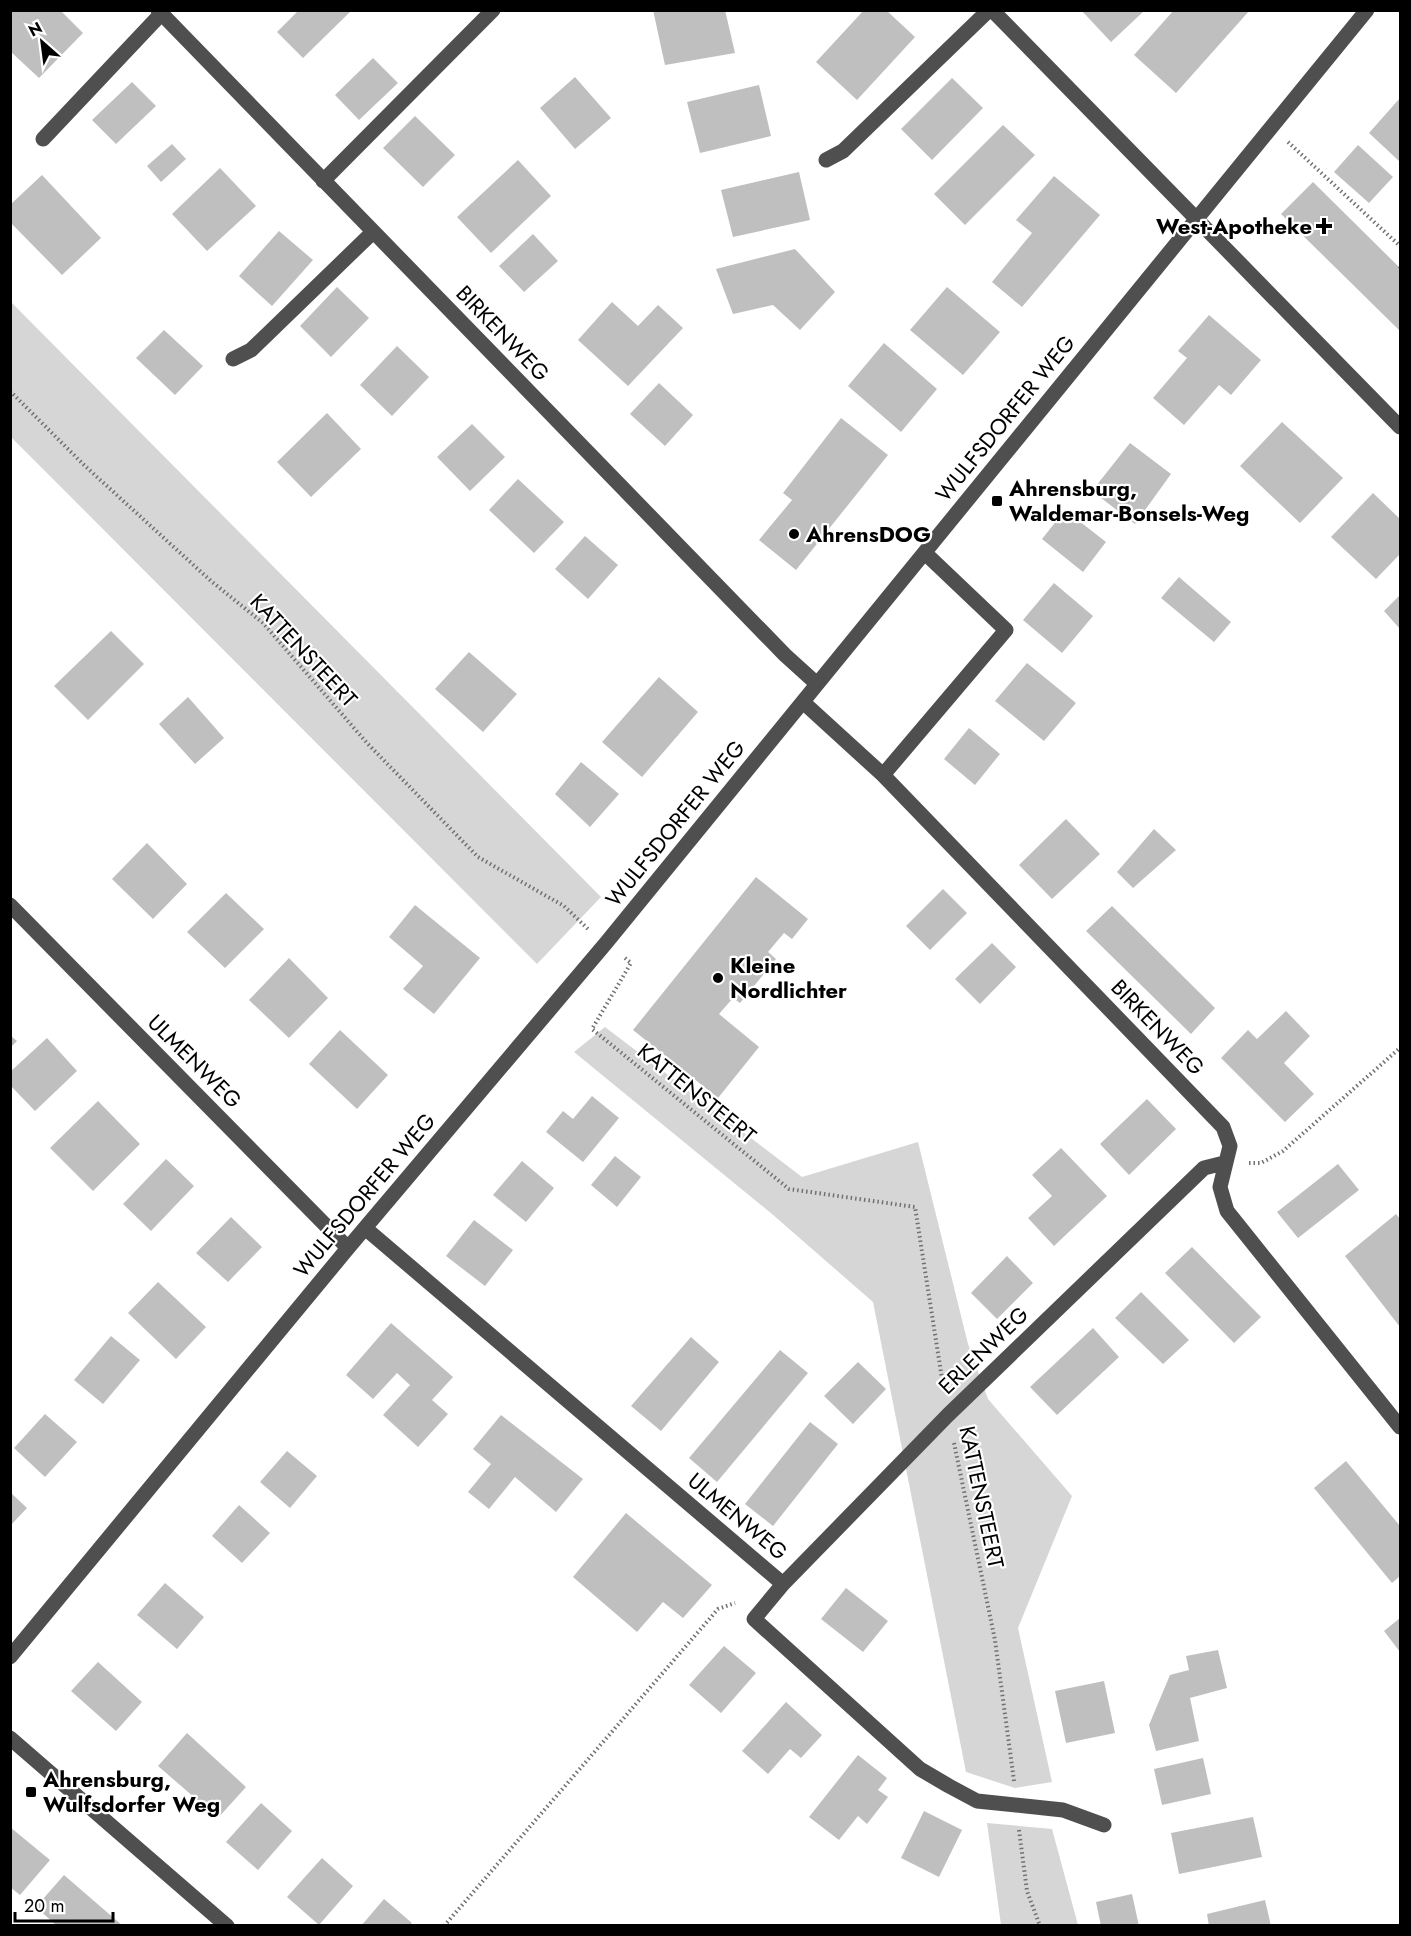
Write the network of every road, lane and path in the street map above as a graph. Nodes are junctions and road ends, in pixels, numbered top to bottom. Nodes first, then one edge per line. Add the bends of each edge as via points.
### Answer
1 (493, 10) edge
2 (991, 10) edge
3 (1367, 10) edge
4 (159, 12) edge
5 (1272, 128) junction
6 (43, 139) dead end
7 (826, 160) dead end
8 (323, 181) junction
9 (1196, 220) junction
10 (373, 232) junction
11 (1401, 246) edge
12 (233, 359) dead end
13 (10, 391) edge
14 (1401, 427) edge
15 (925, 553) junction
16 (817, 684) junction
17 (803, 702) junction
18 (883, 776) junction
19 (10, 905) edge
20 (580, 922) dead end
21 (631, 963) dead end
22 (1401, 1048) edge
23 (1224, 1163) junction
24 (365, 1228) junction
25 (348, 1248) junction
26 (948, 1415) junction
27 (1401, 1427) edge
28 (783, 1584) junction
29 (739, 1601) dead end
30 (10, 1657) edge
31 (10, 1738) edge
32 (1016, 1807) junction
33 (1104, 1825) dead end
34 (226, 1926) edge
35 (444, 1926) edge
36 (1040, 1926) edge

1 - 8 street
2 - 7 street via 843,151
2 - 9 street
3 - 5 street, WULFSDORFER WEG
4 - 6 street
4 - 8 street, BIRKENWEG
5 - 9 street, WULFSDORFER WEG
5 - 11 path
8 - 10 street, BIRKENWEG
9 - 14 street
9 - 15 street, WULFSDORFER WEG
10 - 12 street via 251,350
10 - 16 street, BIRKENWEG via 784,655
13 - 20 path, KATTENSTEERT via 85,466 263,623 367,743 478,857 564,906
15 - 16 street, WULFSDORFER WEG
15 - 18 street via 1006,630
16 - 17 street, WULFSDORFER WEG
17 - 18 street, BIRKENWEG
17 - 24 street, WULFSDORFER WEG
18 - 23 street, BIRKENWEG via 1223,1127 1230,1146
19 - 25 street, ULMENWEG
21 - 26 path, KATTENSTEERT via 592,1029 789,1189 915,1207
22 - 23 path via 1283,1151 1261,1162
23 - 26 street, ERLENWEG via 1204,1168
23 - 27 street, BIRKENWEG via 1220,1187 1227,1211
24 - 25 street, WULFSDORFER WEG
24 - 28 street, ULMENWEG
25 - 30 street, WULFSDORFER WEG
26 - 28 street, ERLENWEG
26 - 32 path, KATTENSTEERT via 995,1640
28 - 32 street, ULMENWEG via 754,1619 920,1769 977,1801
29 - 35 path via 718,1609
31 - 34 street
32 - 33 street, ULMENWEG via 1063,1810
32 - 36 path, KATTENSTEERT via 1027,1891

